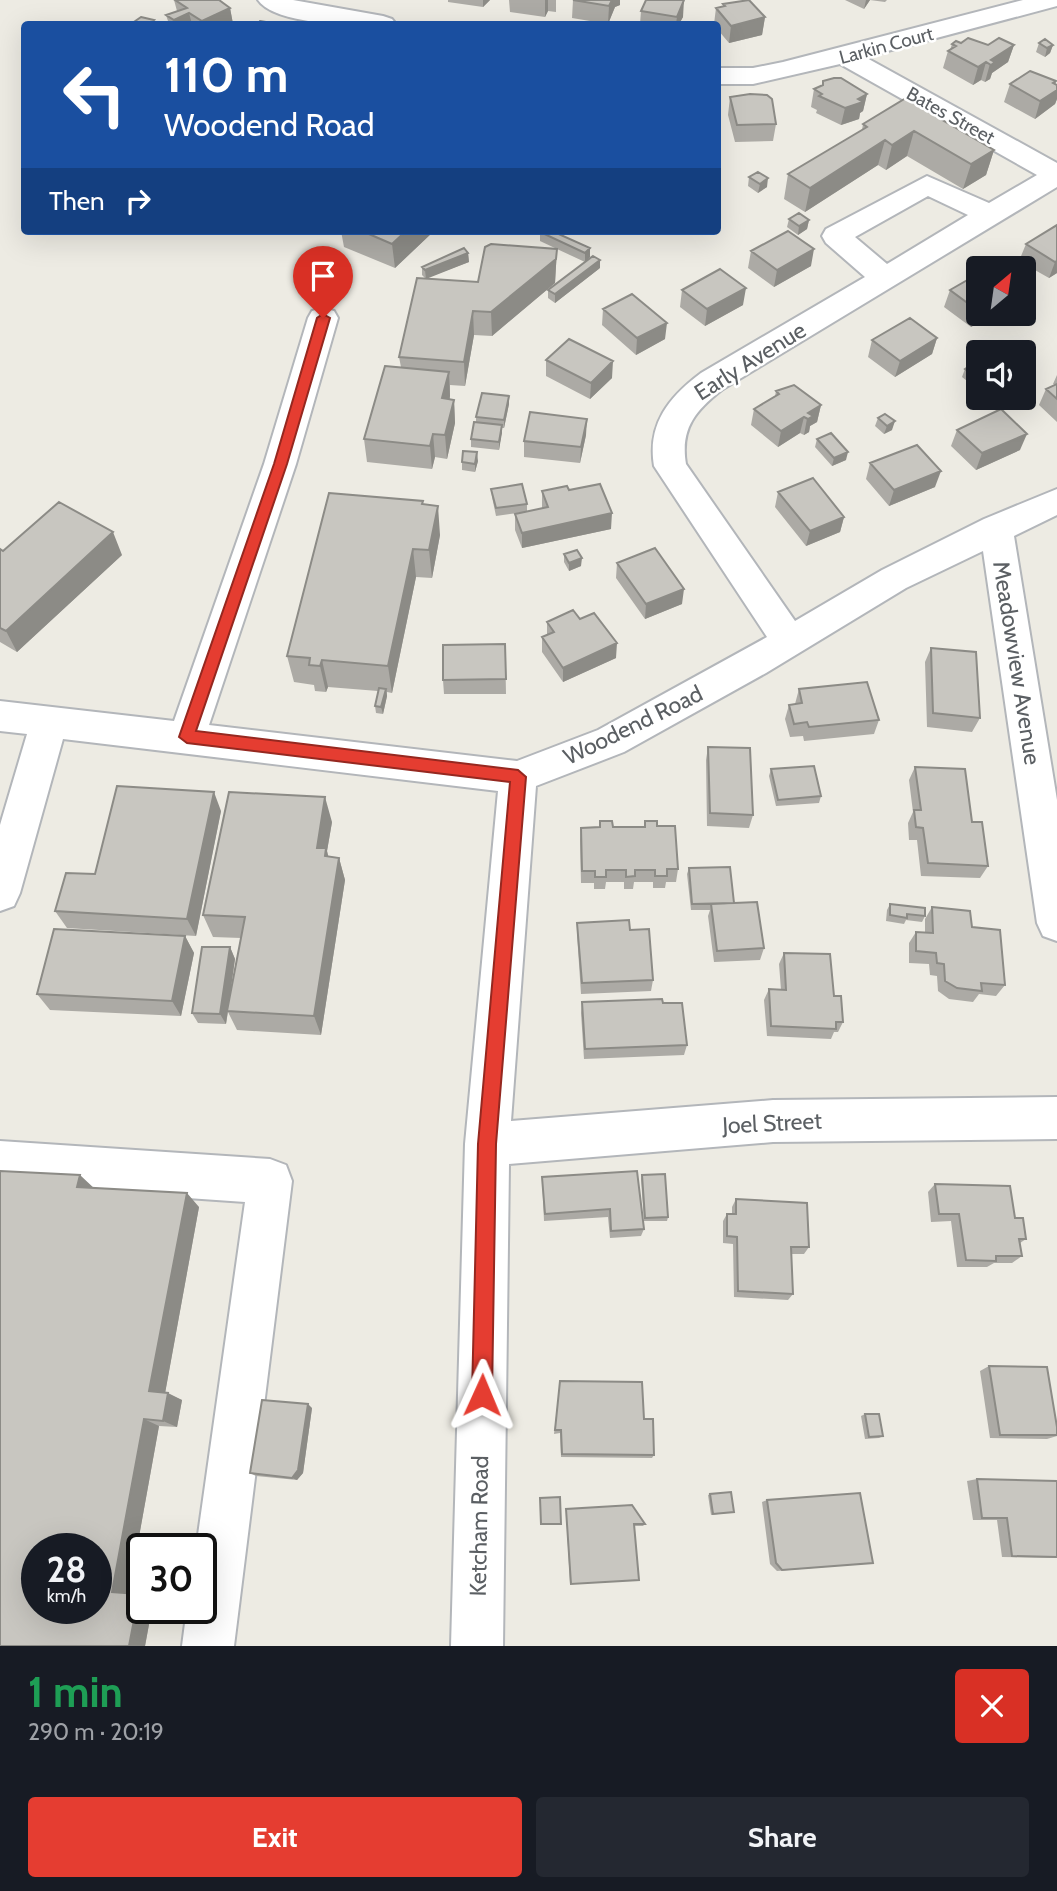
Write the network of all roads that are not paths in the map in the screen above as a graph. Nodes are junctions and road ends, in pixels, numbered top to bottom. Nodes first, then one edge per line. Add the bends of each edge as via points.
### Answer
1 (270, 0) edge
2 (1052, 0) edge
3 (993, 7) edge
4 (364, 21) edge
5 (845, 56) junction
6 (721, 76) edge
7 (1057, 175) edge
8 (991, 215) junction
9 (886, 279) junction
10 (323, 318) dead end
11 (1057, 501) edge
12 (996, 528) junction
13 (789, 641) junction
14 (0, 716) edge
15 (49, 722) junction
16 (187, 737) junction
17 (518, 777) junction
18 (0, 893) edge
19 (1057, 923) edge
20 (1057, 1118) edge
21 (487, 1144) junction
22 (0, 1163) edge
23 (208, 1646) edge
24 (477, 1646) edge

1 - 4 street via 296,10
2 - 3 street, Larkin Court
3 - 5 street, Larkin Court
5 - 6 street, Larkin Court via 753,76
5 - 7 street, Bates Street
7 - 8 street, Early Avenue
8 - 9 street, Early Avenue
8 - 9 street via 927,185 836,236
9 - 13 street, Early Avenue via 712,381 677,410 669,429 666,449 679,482
10 - 16 street via 281,464
11 - 12 street, Woodend Road
12 - 13 street, Woodend Road via 894,579
12 - 19 street, Meadowview Avenue
13 - 17 street, Woodend Road via 611,741
14 - 15 street, Woodend Road
15 - 16 street, Woodend Road
15 - 18 street
16 - 17 street, Woodend Road
17 - 21 street, Ketcham Road
20 - 21 street, Joel Street via 773,1121
21 - 24 street, Ketcham Road
22 - 23 street via 270,1181

